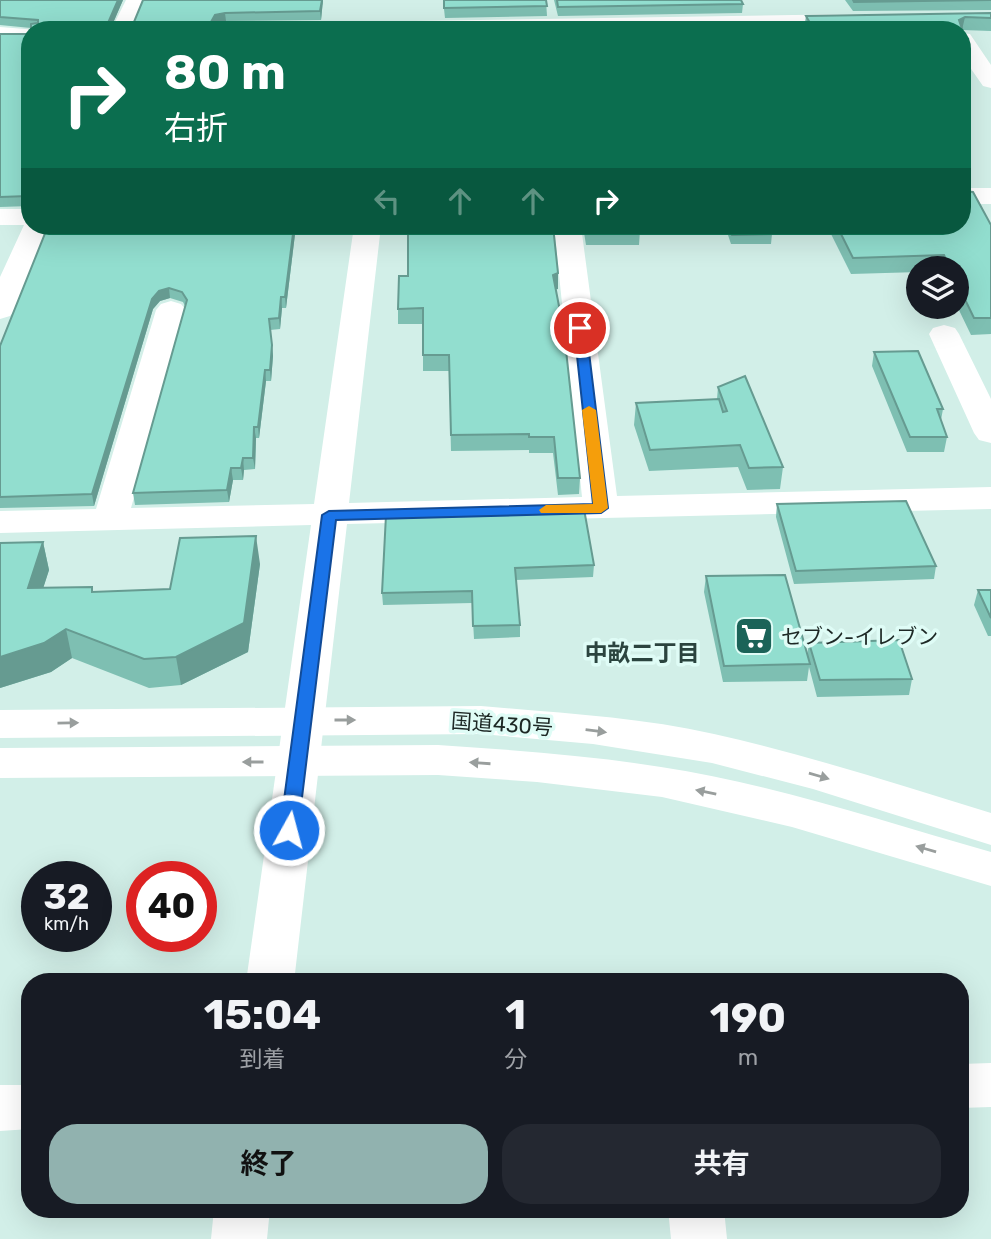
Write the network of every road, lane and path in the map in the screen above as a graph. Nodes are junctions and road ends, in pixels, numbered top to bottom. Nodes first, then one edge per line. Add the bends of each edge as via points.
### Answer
1 (136, 0) edge
2 (397, 0) edge
3 (881, 19) edge
4 (126, 21) edge
5 (394, 21) edge
6 (847, 21) edge
7 (0, 34) edge
8 (21, 34) edge
9 (971, 52) edge
10 (991, 81) edge
11 (991, 196) edge
12 (971, 197) edge
13 (0, 217) edge
14 (21, 217) edge
15 (33, 235) edge
16 (366, 235) edge
17 (569, 235) edge
18 (0, 310) edge
19 (171, 310) dead end
20 (944, 334) dead end
21 (991, 433) edge
22 (991, 498) edge
23 (601, 508) junction
24 (329, 515) junction
25 (110, 520) junction
26 (0, 522) edge
27 (304, 720) junction
28 (0, 724) edge
29 (298, 762) junction
30 (0, 763) edge
31 (991, 829) edge
32 (991, 869) edge
33 (271, 973) edge
34 (991, 1085) edge
35 (969, 1086) edge
36 (21, 1107) edge
37 (0, 1108) edge
38 (241, 1218) edge
39 (697, 1218) edge
40 (239, 1239) edge
41 (699, 1239) edge

1 - 4 main road
2 - 5 main road
3 - 6 main road
7 - 8 main road
9 - 10 main road
11 - 12 main road
13 - 14 main road
15 - 18 main road
16 - 24 main road
17 - 23 main road
19 - 25 main road
20 - 21 main road
22 - 23 main road
23 - 24 main road
24 - 25 main road
24 - 27 main road
25 - 26 main road
28 -> 27 main road, 国道430号
27 - 29 main road
27 -> 31 main road, 国道430号 via 481,720 593,730 712,748
29 -> 30 main road, 国道430号
32 -> 29 main road, 国道430号 via 792,811 662,782 438,760
29 - 33 main road
34 - 35 main road
36 - 37 main road
38 - 40 main road
39 - 41 main road

